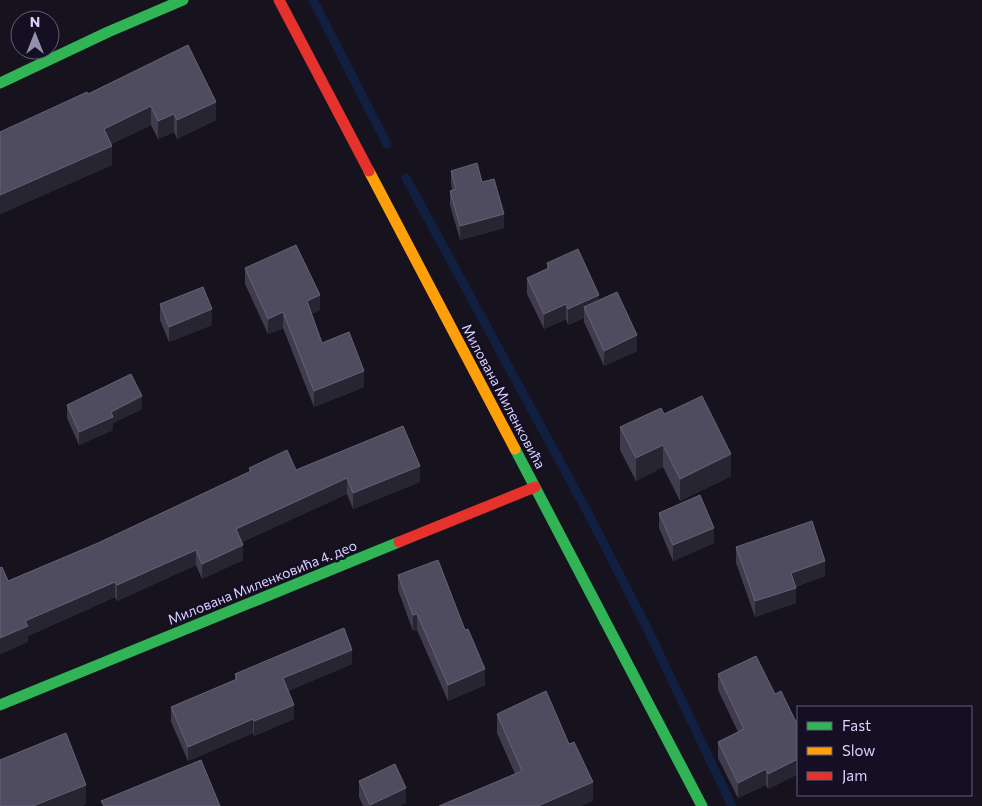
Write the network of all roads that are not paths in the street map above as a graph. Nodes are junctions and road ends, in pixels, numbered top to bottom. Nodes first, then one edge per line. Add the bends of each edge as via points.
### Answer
1 (183, 0) edge
2 (279, 0) edge
3 (0, 83) edge
4 (535, 487) junction
5 (0, 705) edge
6 (702, 806) edge

1 - 3 street
2 - 4 street, Милована Миленковића
4 - 5 street, Милована Миленковића 4. део
4 - 6 street, Милована Миленковића

